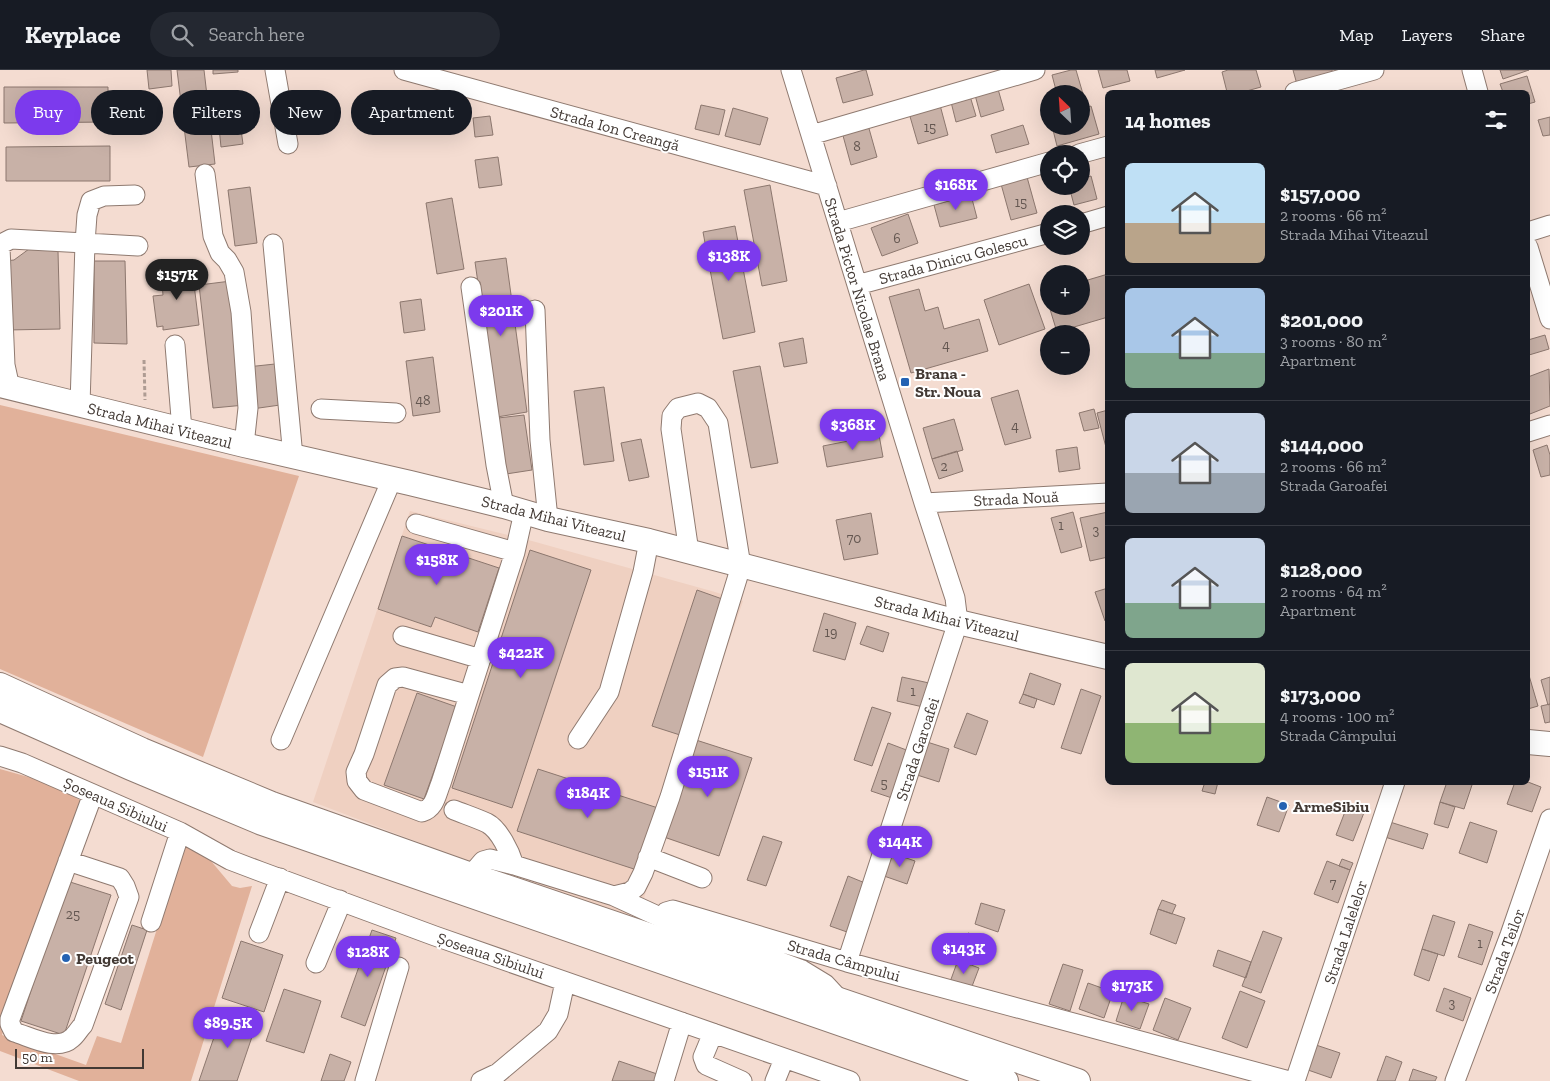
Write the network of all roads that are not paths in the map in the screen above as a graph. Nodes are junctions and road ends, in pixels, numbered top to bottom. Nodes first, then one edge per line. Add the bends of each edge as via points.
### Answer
1 (276, 70) edge
2 (404, 70) edge
3 (791, 70) edge
4 (1035, 70) edge
5 (1374, 70) edge
6 (1472, 70) edge
7 (1302, 90) edge
8 (1477, 90) edge
9 (811, 134) junction
10 (288, 144) dead end
11 (1105, 147) edge
12 (1090, 151) edge
13 (1040, 165) edge
14 (204, 174) dead end
15 (827, 186) junction
16 (135, 195) dead end
17 (1105, 217) edge
18 (1090, 221) edge
19 (838, 222) junction
20 (1550, 225) edge
21 (1530, 231) edge
22 (1040, 234) edge
23 (84, 243) junction
24 (272, 244) dead end
25 (138, 246) dead end
26 (1530, 254) edge
27 (857, 285) junction
28 (471, 287) dead end
29 (535, 310) dead end
30 (1550, 320) edge
31 (175, 345) dead end
32 (5, 386) edge
33 (80, 405) junction
34 (321, 409) dead end
35 (396, 413) dead end
36 (1550, 424) edge
37 (182, 430) junction
38 (1530, 431) edge
39 (244, 445) junction
40 (294, 456) junction
41 (392, 479) junction
42 (1105, 493) edge
43 (924, 503) junction
44 (514, 509) junction
45 (548, 519) junction
46 (416, 524) dead end
47 (649, 541) junction
48 (515, 552) junction
49 (689, 552) junction
50 (741, 566) junction
51 (958, 622) junction
52 (402, 636) dead end
53 (1105, 655) edge
54 (481, 659) junction
55 (0, 685) edge
56 (469, 695) junction
57 (0, 710) edge
58 (578, 739) dead end
59 (281, 740) dead end
60 (1530, 742) edge
61 (1550, 744) edge
62 (0, 756) edge
63 (1394, 785) edge
64 (93, 794) junction
65 (454, 810) dead end
66 (1550, 819) edge
67 (180, 832) junction
68 (648, 858) junction
69 (68, 860) junction
70 (514, 864) junction
71 (474, 876) junction
72 (280, 878) junction
73 (702, 878) dead end
74 (614, 896) junction
75 (340, 900) junction
76 (662, 918) junction
77 (151, 922) dead end
78 (259, 933) dead end
79 (846, 962) junction
80 (316, 963) dead end
81 (399, 967) dead end
82 (565, 982) junction
83 (839, 999) junction
84 (682, 1022) junction
85 (713, 1034) junction
86 (784, 1059) junction
87 (1240, 1074) edge
88 (365, 1081) edge
89 (481, 1081) edge
90 (664, 1081) edge
91 (742, 1081) edge
92 (776, 1081) edge
93 (850, 1081) edge
94 (1006, 1081) edge
95 (1078, 1081) edge
96 (1289, 1081) edge
97 (1295, 1081) edge
98 (1455, 1081) edge

1 - 10 street
2 - 15 street, Strada Ion Creangă
3 - 9 street, Strada Pictor Nicolae Brana
4 - 9 street
5 - 7 street
6 - 8 street
9 - 15 street, Strada Pictor Nicolae Brana
11 - 12 street
13 - 19 street
14 - 39 street via 213,236 220,254 234,272 240,312 248,408
15 - 19 street, Strada Pictor Nicolae Brana
16 - 23 street via 104,196 91,202
17 - 18 street
19 - 27 street, Strada Pictor Nicolae Brana
20 - 21 street
22 - 27 street, Strada Dinicu Golescu
23 - 25 street
23 - 32 street via 11,239 0,248
23 - 33 street
24 - 40 street
26 - 30 street
27 - 43 street, Strada Pictor Nicolae Brana
28 - 44 street via 496,465
29 - 45 street via 540,440
31 - 37 street
32 - 33 main road, Strada Mihai Viteazul
33 - 37 main road, Strada Mihai Viteazul
34 - 35 street
36 - 38 street
37 - 39 main road, Strada Mihai Viteazul
39 - 40 main road, Strada Mihai Viteazul
40 - 41 main road, Strada Mihai Viteazul
41 - 44 main road, Strada Mihai Viteazul
41 - 59 street
42 - 43 street, Strada Nouă
43 - 51 street, Strada Pictor Nicolae Brana via 955,598
44 - 45 main road, Strada Mihai Viteazul
44 - 48 street
45 - 47 main road, Strada Mihai Viteazul
46 - 48 street
47 - 49 main road, Strada Mihai Viteazul
47 - 58 street via 609,692
48 - 54 street
49 - 50 main road, Strada Mihai Viteazul
49 - 50 street via 671,429 672,416 678,408 698,403 708,408 718,423
50 - 51 main road, Strada Mihai Viteazul
50 - 68 street
51 - 53 main road, Strada Mihai Viteazul
51 - 79 street, Strada Garoafei
52 - 54 street
54 - 56 street
55 - 71 main road via 142,750 272,804
56 - 56 street via 403,677 387,684 356,772 357,781 364,790 422,812 428,810 433,805
57 - 94 main road via 262,823
60 - 61 main road
62 - 64 street, Șoseaua Sibiului via 22,762
63 - 97 street, Strada Lalelelor
64 - 67 street, Șoseaua Sibiului
64 - 69 street
65 - 70 street via 493,827 509,850
66 - 98 street, Strada Teilor
67 - 72 street, Șoseaua Sibiului via 230,860
67 - 77 street
68 - 73 street
68 - 74 street via 636,887
69 - 69 street via 120,878 129,897 82,1025 72,1038 62,1044 53,1044 14,1032 10,1019
70 - 71 street via 490,859 483,861
70 - 74 street
71 - 83 main road
72 - 75 street, Șoseaua Sibiului
72 - 78 street
74 - 76 street
75 - 80 street
75 - 82 street, Șoseaua Sibiului
76 - 79 street, Strada Câmpului via 673,910
76 - 83 street via 802,970 825,984
79 - 87 street, Strada Câmpului
81 - 88 street
82 - 84 street, Șoseaua Sibiului
82 - 89 street via 558,1014 548,1031 498,1073
83 - 95 main road
84 - 85 street, Șoseaua Sibiului
84 - 90 street
85 - 86 street, Șoseaua Sibiului
85 - 91 street via 703,1056 706,1065
86 - 92 street
86 - 93 street, Șoseaua Sibiului
87 - 96 street, Strada Câmpului

